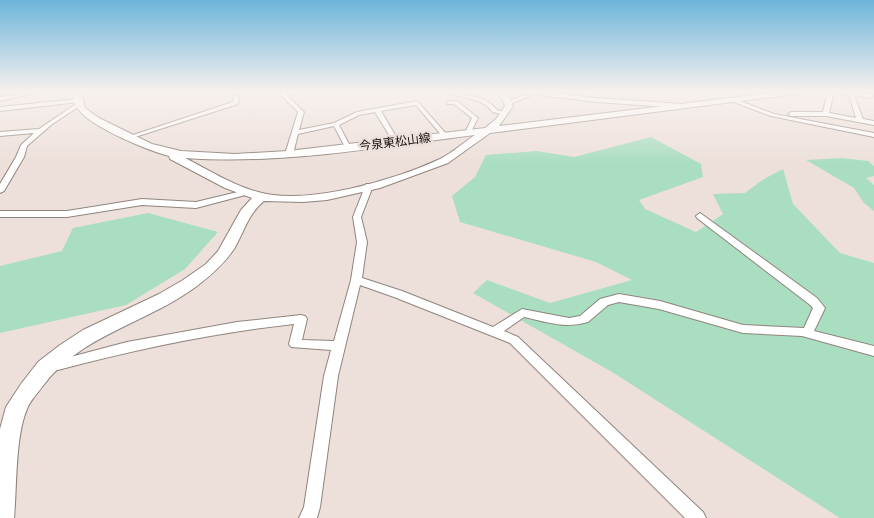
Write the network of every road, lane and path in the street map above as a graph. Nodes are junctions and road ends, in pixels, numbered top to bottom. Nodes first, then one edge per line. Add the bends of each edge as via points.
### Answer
1 (60, 116) edge
2 (90, 116) edge
3 (193, 116) edge
4 (300, 116) edge
5 (352, 116) edge
6 (381, 116) edge
7 (428, 116) edge
8 (473, 116) edge
9 (503, 116) edge
10 (608, 116) edge
11 (783, 116) edge
12 (798, 116) edge
13 (838, 116) edge
14 (859, 116) edge
15 (860, 120) junction
16 (874, 123) edge
17 (336, 124) junction
18 (488, 130) junction
19 (874, 130) edge
20 (39, 131) junction
21 (295, 133) junction
22 (468, 133) junction
23 (0, 134) edge
24 (874, 135) edge
25 (445, 136) junction
26 (130, 137) junction
27 (396, 142) junction
28 (348, 148) junction
29 (164, 152) junction
30 (290, 154) junction
31 (369, 186) junction
32 (0, 191) edge
33 (254, 195) junction
34 (0, 214) edge
35 (700, 216) dead end
36 (356, 280) junction
37 (494, 332) junction
38 (807, 334) junction
39 (339, 346) junction
40 (874, 351) edge
41 (51, 361) junction
42 (1, 518) edge
43 (308, 518) edge
44 (697, 518) edge

1 - 20 street
2 - 26 main road, 今泉東松山線
3 - 26 street
4 - 21 street
5 - 17 street
6 - 27 street
7 - 25 street
8 - 22 street via 475,118
9 - 18 main road
10 - 18 main road, 今泉東松山線
11 - 24 street
12 - 19 street
13 - 15 street
14 - 15 street
15 - 16 street
17 - 21 street
17 - 28 street
18 - 22 main road, 今泉東松山線
18 - 31 main road via 442,162 409,176
20 - 23 street
20 - 32 street via 24,145
21 - 30 street
22 - 25 main road, 今泉東松山線
25 - 27 main road, 今泉東松山線
26 - 29 main road, 今泉東松山線
27 - 28 main road, 今泉東松山線
28 - 30 main road, 今泉東松山線
29 - 30 main road, 今泉東松山線 via 224,157
29 - 33 main road
31 - 33 main road via 297,199
31 - 36 street via 357,217 362,242
33 - 34 street via 196,205 142,202 68,214
33 - 41 main road via 234,240 212,267 177,293 79,340
35 - 38 street via 813,301 818,308
36 - 37 street
36 - 39 street
37 - 38 street via 522,313 569,322 584,319 604,302 619,298 660,304 743,329
37 - 44 street via 514,340
38 - 40 street
39 - 41 street via 295,344 301,320 237,326 127,347 58,365
39 - 43 street via 331,376
41 - 42 main road via 17,408

